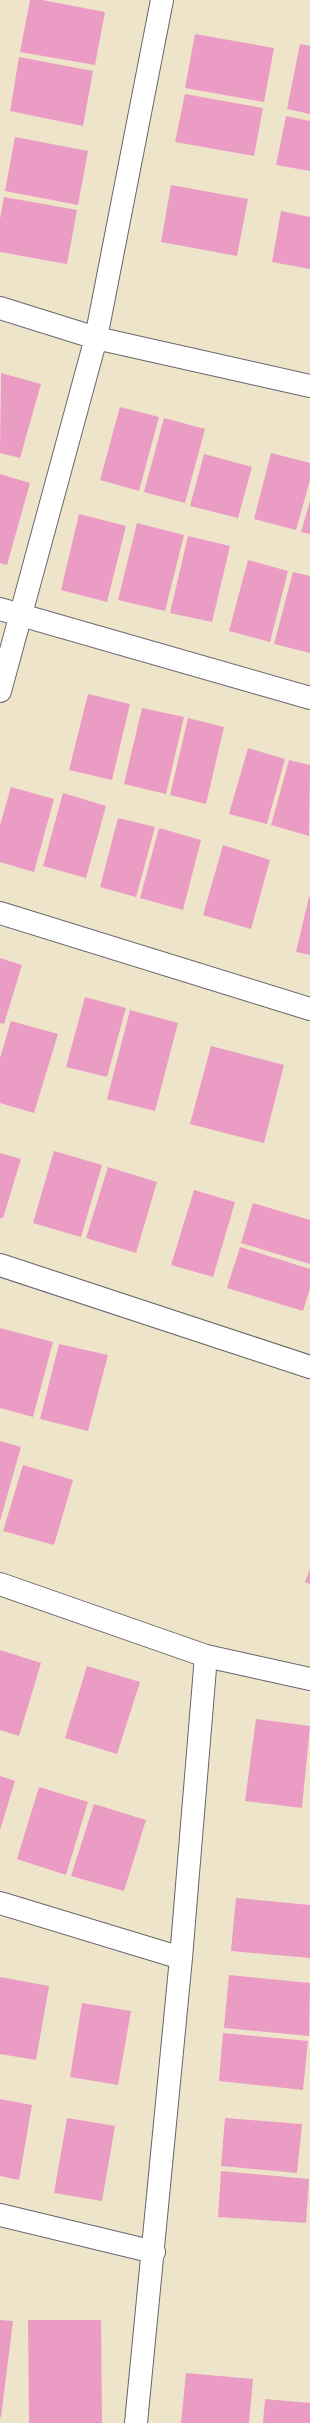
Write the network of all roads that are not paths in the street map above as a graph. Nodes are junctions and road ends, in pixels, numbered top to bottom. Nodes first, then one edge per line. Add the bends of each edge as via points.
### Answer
1 (162, 0) edge
2 (0, 308) edge
3 (96, 338) junction
4 (310, 386) edge
5 (0, 609) edge
6 (22, 616) junction
7 (0, 691) edge
8 (310, 698) edge
9 (0, 913) edge
10 (310, 1009) edge
11 (0, 1265) edge
12 (310, 1367) edge
13 (0, 1584) edge
14 (206, 1656) junction
15 (310, 1679) edge
16 (0, 1903) edge
17 (181, 1958) junction
18 (0, 2215) edge
19 (154, 2252) junction
20 (136, 2423) edge

1 - 3 street
2 - 3 street
3 - 4 street
3 - 6 street
5 - 6 street
6 - 7 street
6 - 8 street
9 - 10 street
11 - 12 street
13 - 14 street
14 - 15 street
14 - 17 street
16 - 17 street
17 - 19 street
18 - 19 street
19 - 20 street

